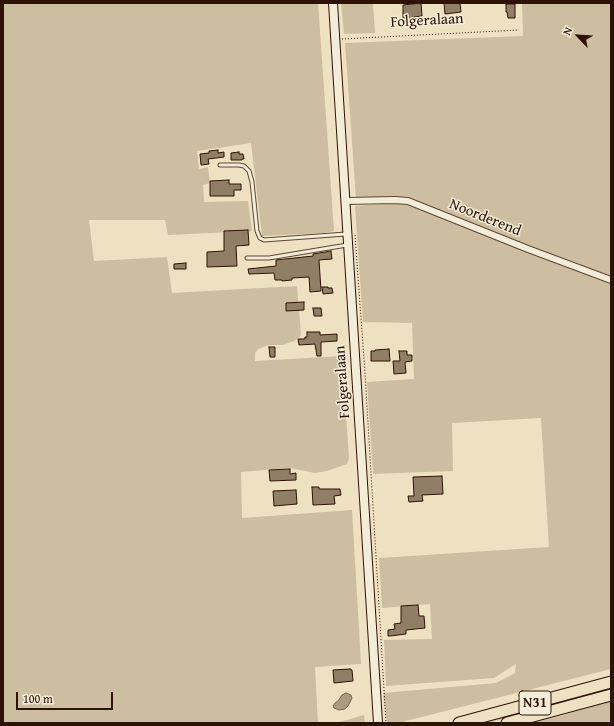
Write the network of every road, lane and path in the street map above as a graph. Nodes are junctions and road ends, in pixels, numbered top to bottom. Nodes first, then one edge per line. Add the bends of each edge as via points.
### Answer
1 (333, 3) edge
2 (519, 30) dead end
3 (336, 39) junction
4 (220, 165) dead end
5 (346, 201) junction
6 (352, 234) junction
7 (349, 245) junction
8 (247, 258) dead end
9 (611, 280) edge
10 (611, 682) edge
11 (611, 695) edge
12 (378, 723) edge
13 (386, 723) edge
14 (459, 723) edge
15 (507, 723) edge

1 - 3 main road, Folgeralaan
2 - 3 path, Folgeralaan
3 - 5 main road, Folgeralaan
4 - 6 lane via 244,166 249,171 260,238 264,240
5 - 6 main road, Folgeralaan
5 - 9 street, Noorderend via 408,201
6 - 7 main road, Folgeralaan
6 - 13 path via 365,381
7 - 8 lane via 269,258
7 - 12 main road, Folgeralaan
10 - 14 highway, N31
11 - 15 highway, N31

